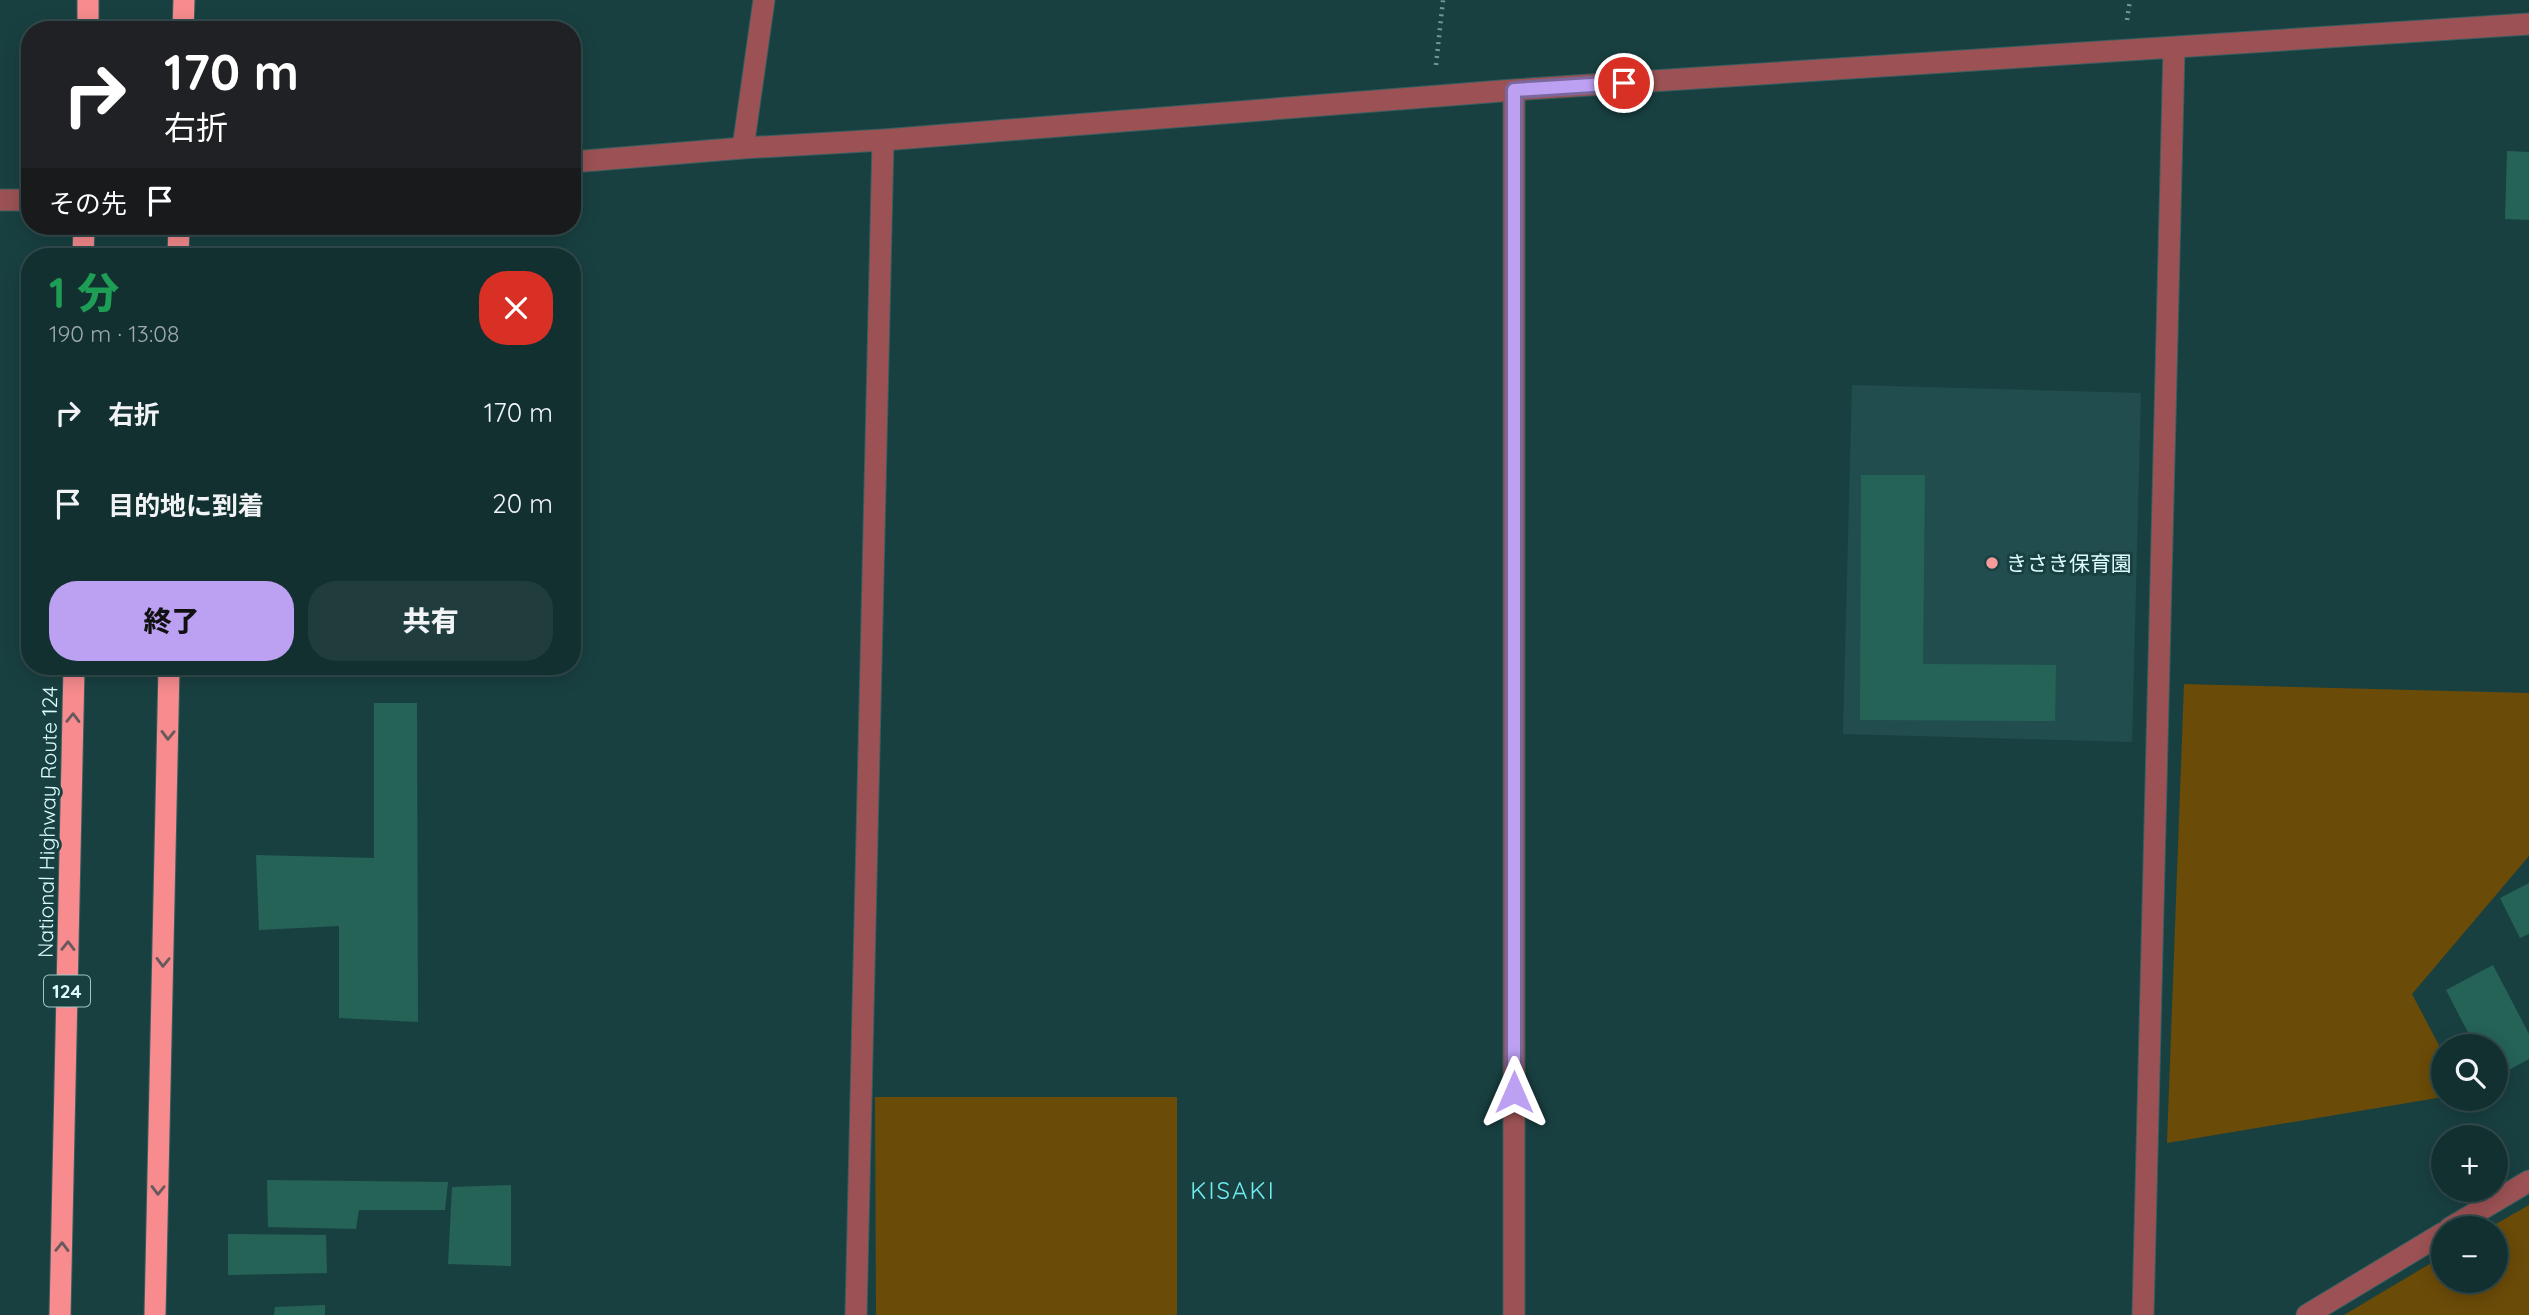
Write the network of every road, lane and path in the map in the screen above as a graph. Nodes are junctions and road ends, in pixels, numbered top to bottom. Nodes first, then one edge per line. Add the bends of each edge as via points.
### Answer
1 (89, 0) edge
2 (184, 0) edge
3 (764, 0) edge
4 (1443, 0) edge
5 (88, 21) edge
6 (183, 21) edge
7 (2529, 24) edge
8 (2174, 49) junction
9 (1514, 90) junction
10 (1433, 96) junction
11 (883, 141) junction
12 (743, 148) junction
13 (581, 161) edge
14 (0, 200) edge
15 (21, 200) edge
16 (74, 675) edge
17 (169, 675) edge
18 (2529, 1181) edge
19 (2470, 1216) edge
20 (2431, 1240) edge
21 (60, 1315) edge
22 (155, 1315) edge
23 (856, 1315) edge
24 (1514, 1315) edge
25 (2143, 1315) edge
26 (2308, 1315) edge

1 - 5 highway
2 - 6 highway
3 - 12 street
4 - 10 path
7 - 8 street
8 - 9 street
8 - 25 street
9 - 10 street
9 - 24 street
10 - 11 street
11 - 12 street
11 - 23 street
12 - 13 street
14 - 15 street
21 -> 16 highway, National Highway Route 124 / 124
17 -> 22 highway
18 - 19 street
20 - 26 street

